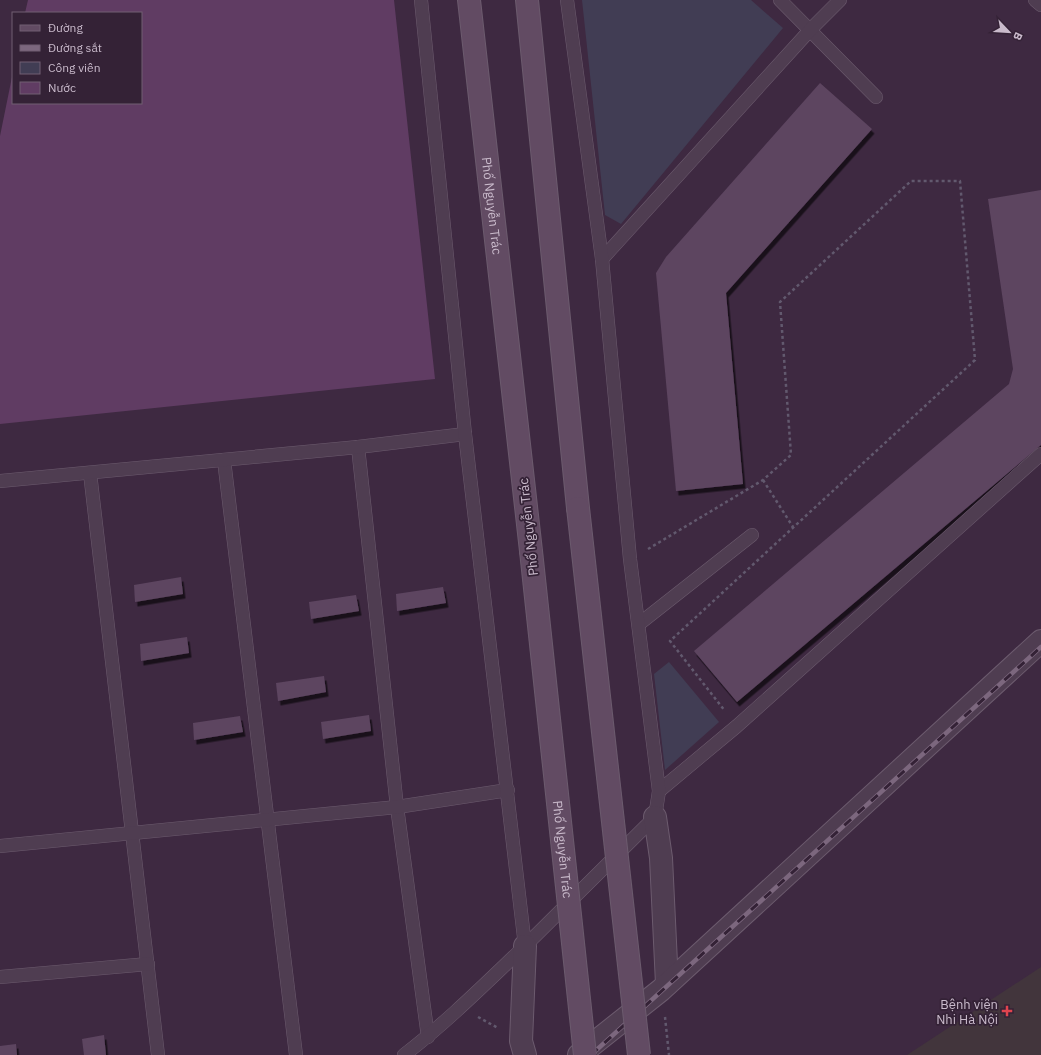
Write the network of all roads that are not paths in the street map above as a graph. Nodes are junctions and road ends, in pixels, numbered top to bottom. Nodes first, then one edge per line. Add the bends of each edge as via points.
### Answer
1 (421, 0) edge
2 (469, 0) edge
3 (527, 0) edge
4 (567, 0) edge
5 (780, 0) edge
6 (840, 0) edge
7 (1035, 0) edge
8 (1041, 5) edge
9 (811, 30) junction
10 (876, 97) dead end
11 (602, 259) junction
12 (465, 434) junction
13 (358, 447) junction
14 (1041, 454) edge
15 (224, 460) junction
16 (90, 473) junction
17 (0, 481) edge
18 (752, 535) dead end
19 (639, 624) junction
20 (1041, 641) edge
21 (508, 790) junction
22 (659, 791) junction
23 (397, 807) junction
24 (655, 817) junction
25 (267, 820) junction
26 (132, 833) junction
27 (0, 846) edge
28 (525, 946) junction
29 (148, 964) junction
30 (0, 977) edge
31 (667, 984) junction
32 (428, 1037) junction
33 (523, 1048) edge
34 (158, 1055) edge
35 (296, 1055) edge
36 (404, 1055) edge
37 (579, 1055) edge
38 (585, 1055) edge
39 (639, 1055) edge

1 - 12 lane
2 - 38 main road, Phố Nguyễn Trác, bridge
3 - 39 main road, bridge via 578,508
4 - 11 lane
5 - 9 lane
6 - 9 lane
7 - 8 lane
9 - 10 lane
9 - 11 lane
11 - 19 lane via 630,559
12 - 13 lane
12 - 21 lane
13 - 15 lane
13 - 23 lane
14 - 22 lane via 737,726
15 - 16 lane
15 - 25 lane
16 - 17 lane
16 - 26 lane
18 - 19 lane
19 - 22 lane
20 - 31 street
21 - 23 lane
21 - 28 lane
22 - 24 lane
23 - 25 lane
23 - 32 lane
24 - 28 lane
24 - 31 street via 661,858
25 - 26 lane
25 - 35 lane
26 - 27 lane
26 - 29 lane
28 - 32 lane
28 - 33 street
29 - 30 lane
29 - 34 lane
31 - 37 street
32 - 36 lane

